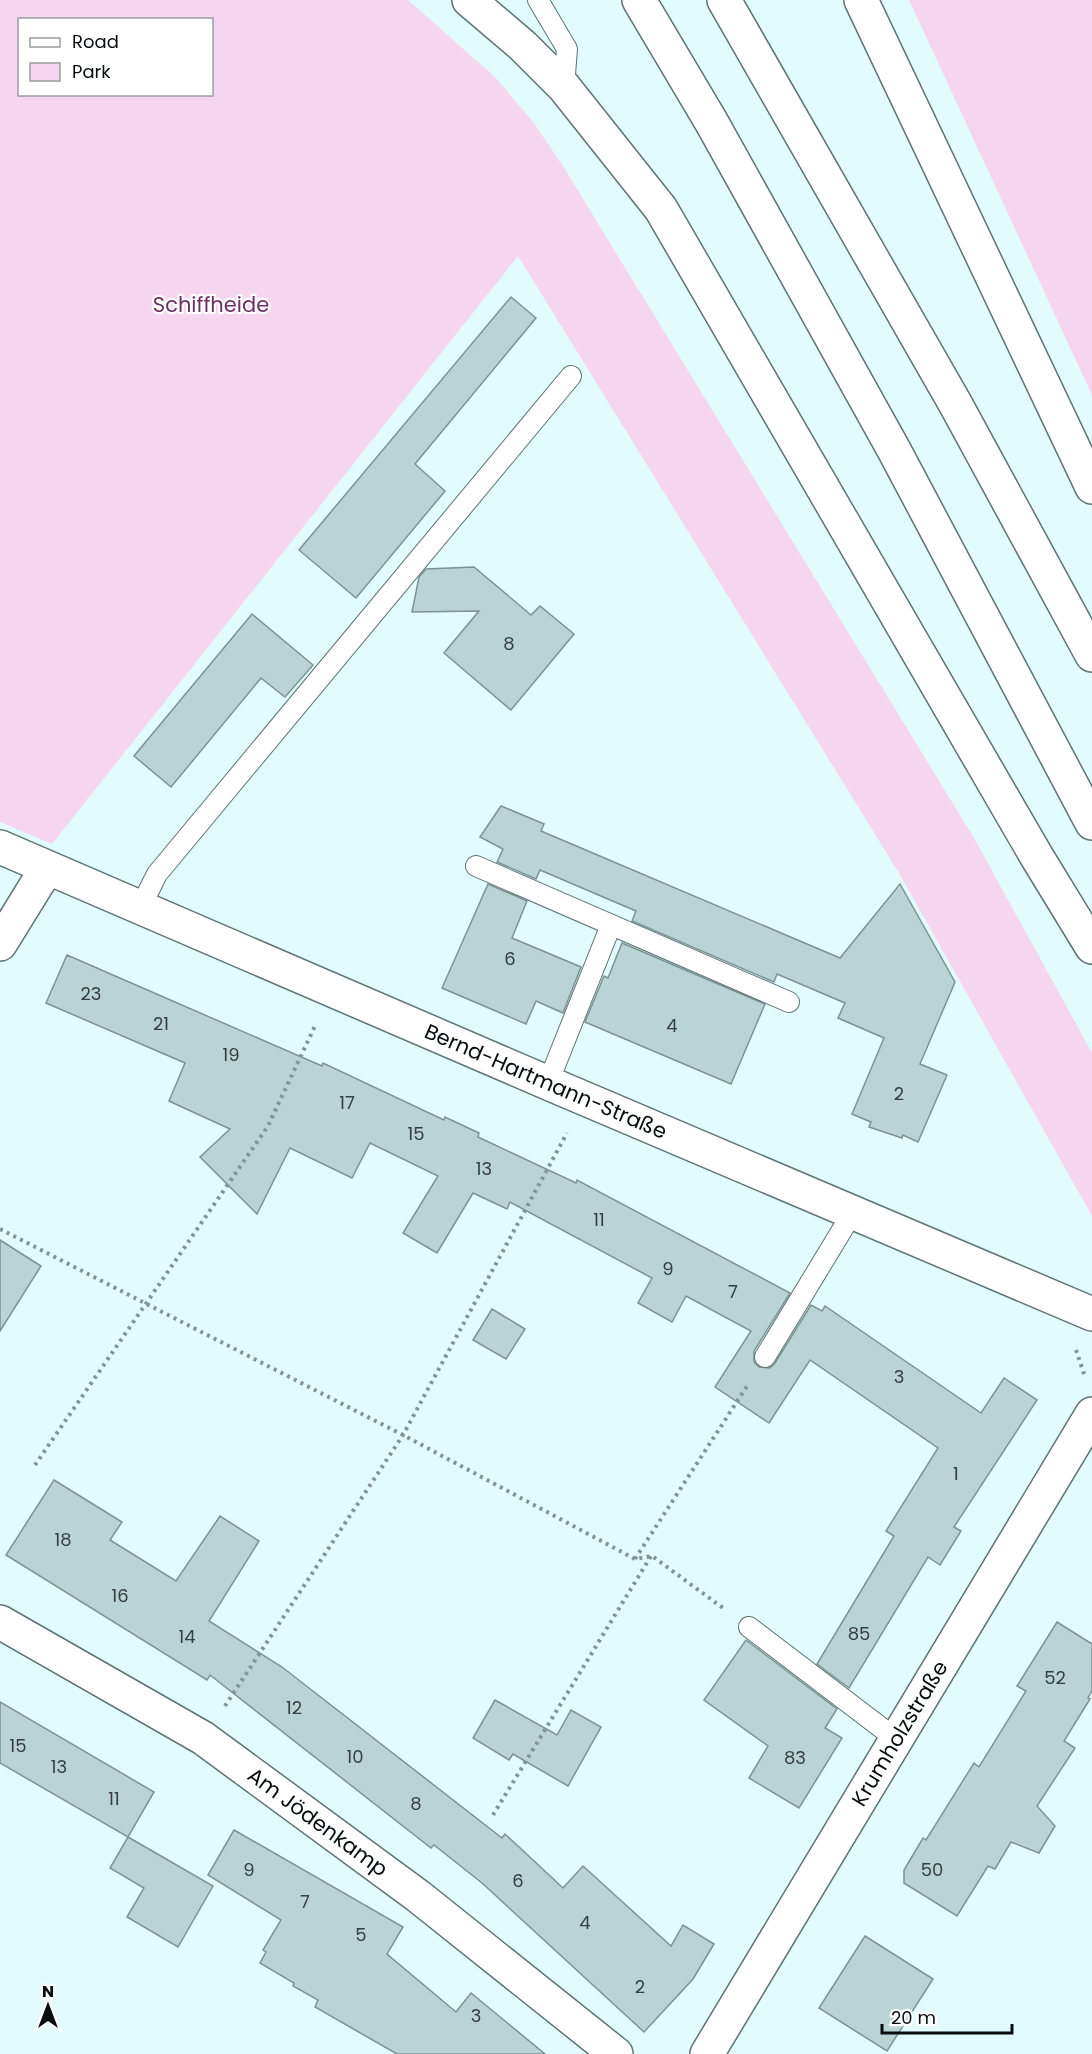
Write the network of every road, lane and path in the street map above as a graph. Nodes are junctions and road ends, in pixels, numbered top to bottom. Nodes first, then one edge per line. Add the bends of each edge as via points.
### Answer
1 (469, 0) edge
2 (538, 0) edge
3 (639, 0) edge
4 (724, 0) edge
5 (861, 0) edge
6 (564, 87) junction
7 (571, 376) dead end
8 (1092, 486) edge
9 (1092, 655) edge
10 (1092, 824) edge
11 (0, 847) edge
12 (476, 866) dead end
13 (47, 868) junction
14 (140, 908) junction
15 (611, 925) junction
16 (0, 944) edge
17 (1092, 947) edge
18 (331, 990) junction
19 (789, 1002) dead end
20 (548, 1083) junction
21 (584, 1098) junction
22 (853, 1212) junction
23 (0, 1229) edge
24 (145, 1304) junction
25 (1092, 1314) edge
26 (1073, 1341) dead end
27 (765, 1357) joint
28 (1086, 1380) dead end
29 (1092, 1414) edge
30 (403, 1435) junction
31 (35, 1465) dead end
32 (652, 1556) junction
33 (634, 1560) junction
34 (0, 1622) edge
35 (748, 1627) joint
36 (203, 1738) junction
37 (896, 1739) junction
38 (493, 1815) dead end
39 (616, 2054) edge
40 (707, 2054) edge

1 - 6 main road
2 - 6 lane via 567,48
3 - 10 main road via 888,440
4 - 9 main road via 956,405
5 - 8 main road
6 - 17 main road via 661,209
7 - 14 lane via 158,874
11 - 13 main road, Bernd-Hartmann-Straße
12 - 15 lane
13 - 14 main road, Bernd-Hartmann-Straße
13 - 16 main road
14 - 18 main road, Bernd-Hartmann-Straße
15 - 19 lane
15 - 20 lane
18 - 20 main road, Bernd-Hartmann-Straße
18 - 24 path via 268,1126
20 - 21 main road, Bernd-Hartmann-Straße
21 - 22 main road, Bernd-Hartmann-Straße
21 - 30 path
22 - 25 main road, Bernd-Hartmann-Straße
22 - 27 lane
23 - 24 path
24 - 30 path
24 - 31 path
26 - 28 path
27 - 33 path
29 - 37 main road, Krumholzstraße
30 - 33 path
30 - 36 path
32 - 33 path
32 - 35 path
32 - 38 path
34 - 36 main road, Am Jödenkamp
35 - 37 lane
36 - 39 main road, Am Jödenkamp via 418,1896
37 - 40 main road, Krumholzstraße

